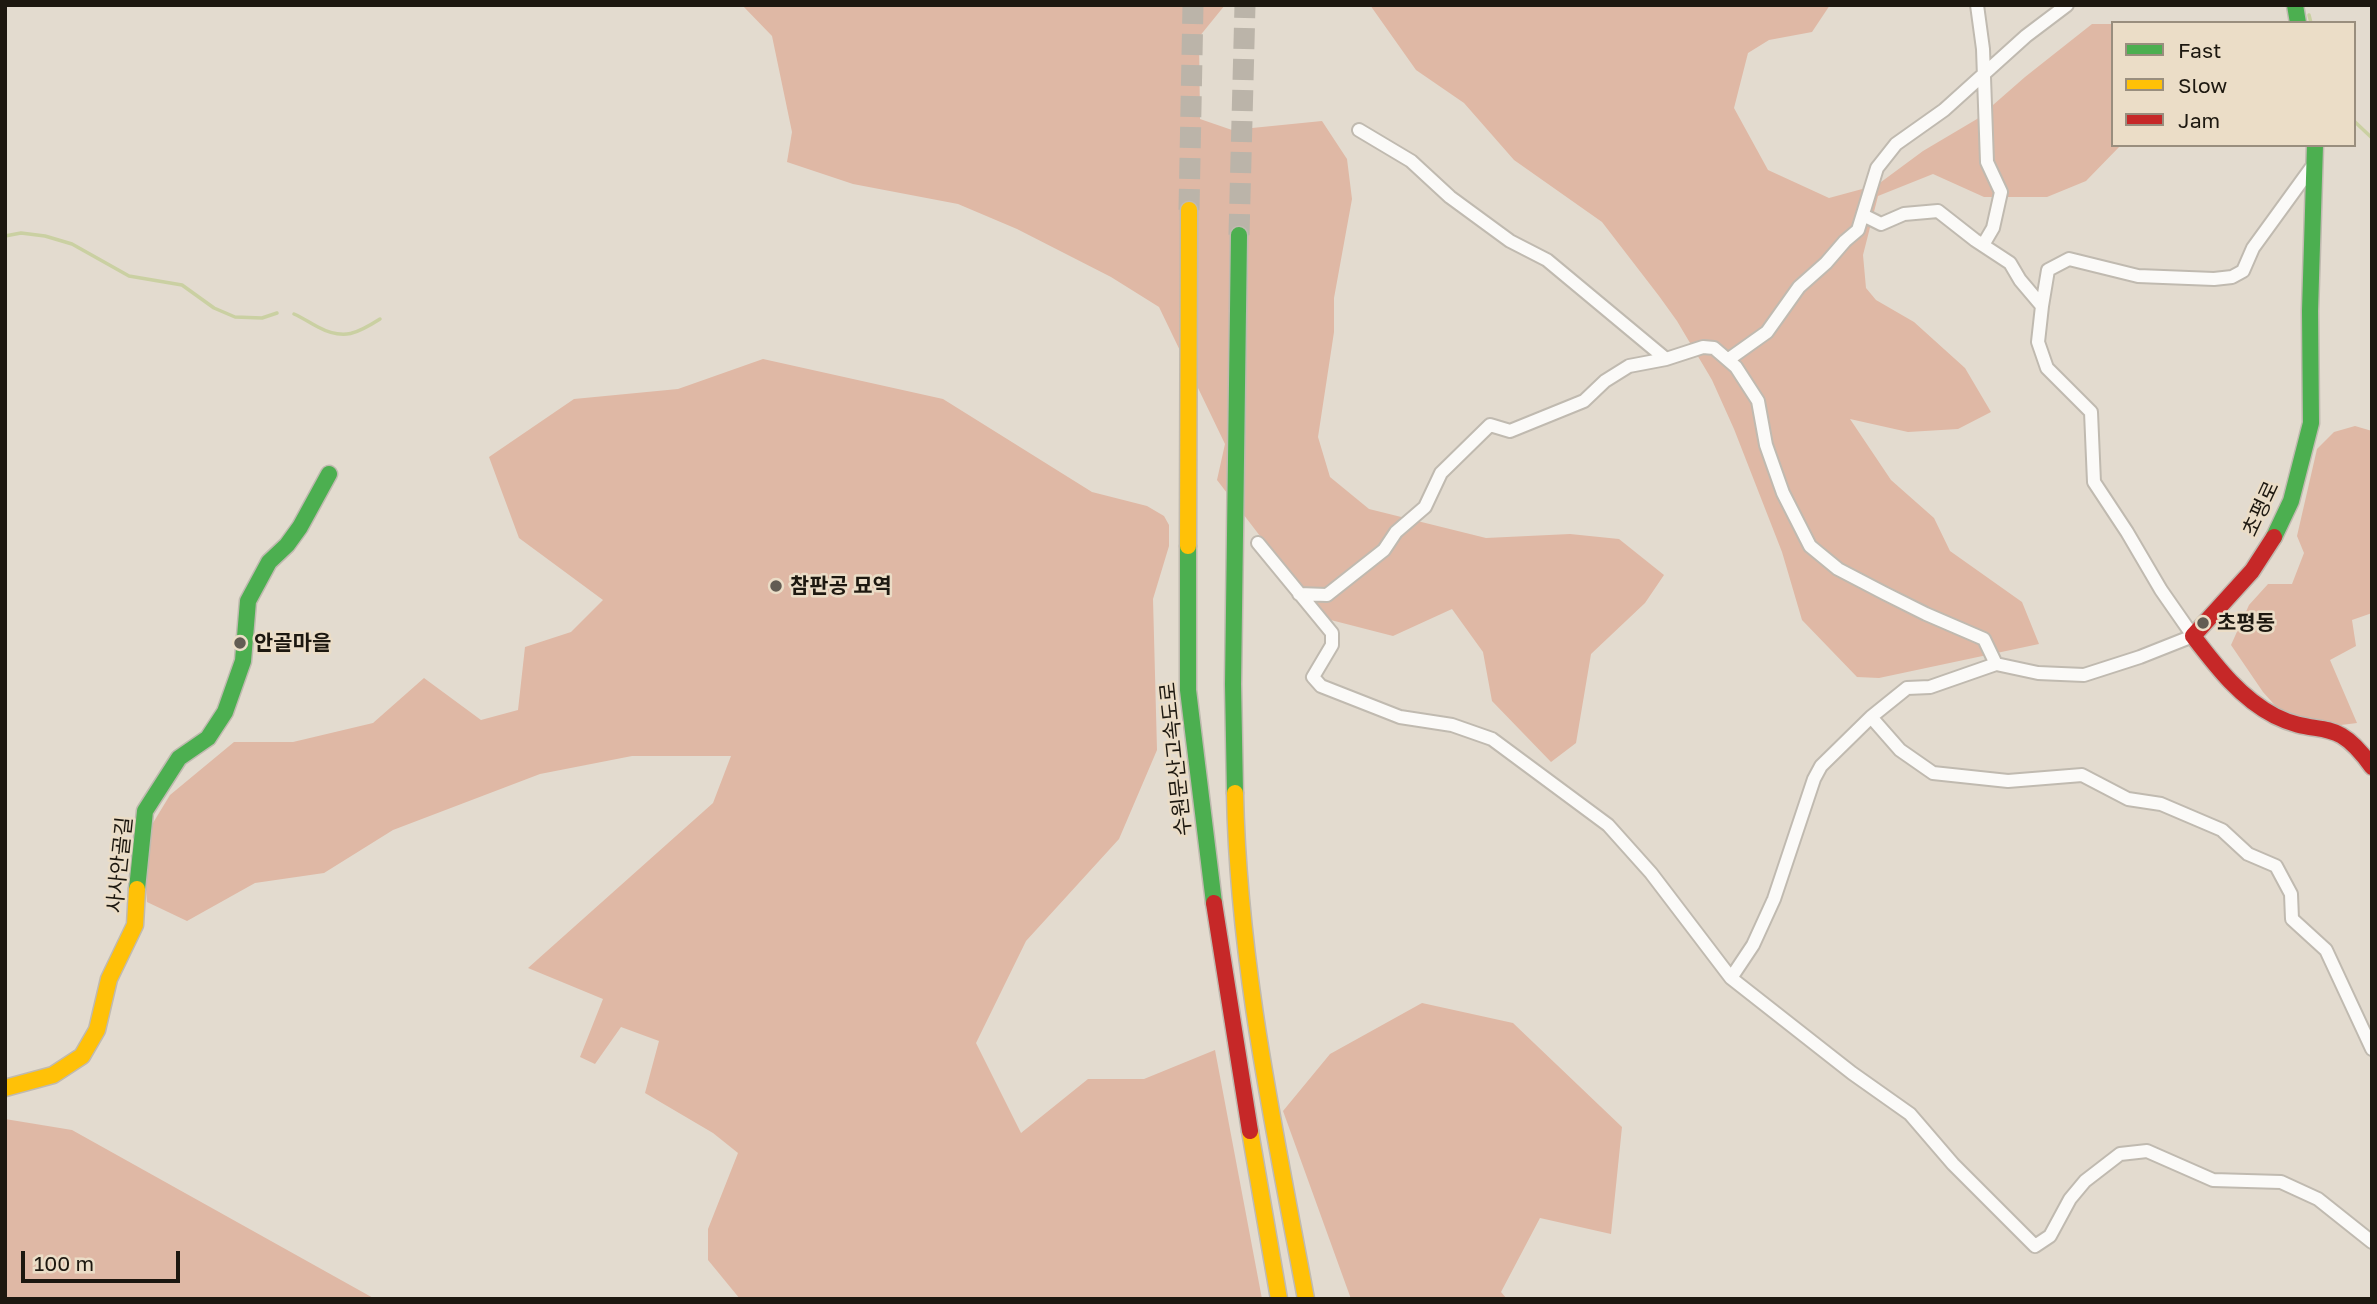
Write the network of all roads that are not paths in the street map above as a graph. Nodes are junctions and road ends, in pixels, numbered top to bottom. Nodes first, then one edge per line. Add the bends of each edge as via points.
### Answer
1 (1977, 5) edge
2 (2067, 5) edge
3 (1983, 75) junction
4 (1359, 130) dead end
5 (2315, 147) edge
6 (2314, 163) junction
7 (1189, 210) tunnel mouth
8 (1863, 215) junction
9 (1239, 235) tunnel mouth
10 (1983, 245) junction
11 (2042, 306) junction
12 (1667, 359) junction
13 (1729, 359) junction
14 (329, 474) dead end
15 (1258, 543) dead end
16 (1299, 594) junction
17 (2193, 636) junction
18 (1996, 664) junction
19 (1871, 717) junction
20 (2372, 767) edge
21 (1731, 978) junction
22 (2372, 1049) edge
23 (5, 1088) edge
24 (2372, 1242) edge
25 (1279, 1299) edge
26 (1306, 1299) edge

1 - 3 street
2 - 3 street
3 - 8 street via 1896,144 1877,168
3 - 10 street via 1987,162 2001,192 1993,228
4 - 12 street via 1411,161 1510,241 1548,260
5 - 6 main road, 초평로
6 - 11 street via 2253,248 2243,271 2232,277 2138,276 2069,259 2048,270
6 - 17 main road, 초평로 via 2311,422 2301,466 2270,545
7 - 25 main road, 수원문산고속도로 via 1188,690 1235,1046
8 - 10 street via 1881,224 1904,214 1938,211
8 - 13 street via 1858,230 1799,287 1767,332
9 - 26 main road via 1233,684 1236,850 1259,1048
10 - 11 street via 2010,263
11 - 17 street via 2038,342 2047,368 2091,412 2094,482
12 - 13 street via 1703,347 1714,348
12 - 16 street via 1629,366 1584,401 1510,431 1490,425 1441,473 1425,507 1396,532 1384,550 1327,595
13 - 18 street via 1758,401 1766,445 1783,493 1810,546 1850,575 1984,639
14 - 23 main road, 사사안골길 via 300,527 269,562 247,601 243,661 225,712 208,738 179,758 145,811 135,925 109,979 97,1030 82,1056 53,1075
15 - 16 street
16 - 21 street via 1332,633 1332,645 1313,677 1321,685 1400,717 1452,725 1492,738 1608,825
17 - 18 street via 2084,675 2038,673
17 - 20 main road via 2231,685 2275,716 2338,732 2358,747
18 - 19 street via 1930,687 1908,688
19 - 21 street via 1821,766 1814,779 1774,899 1753,945
19 - 22 street via 1900,750 1933,772 2008,781 2082,775 2127,799 2161,804 2222,831 2248,854 2276,866 2291,894 2292,919 2326,950
21 - 24 street via 1910,1114 2035,1247 2050,1236 2085,1181 2120,1154 2147,1151 2213,1180 2281,1182 2318,1199

